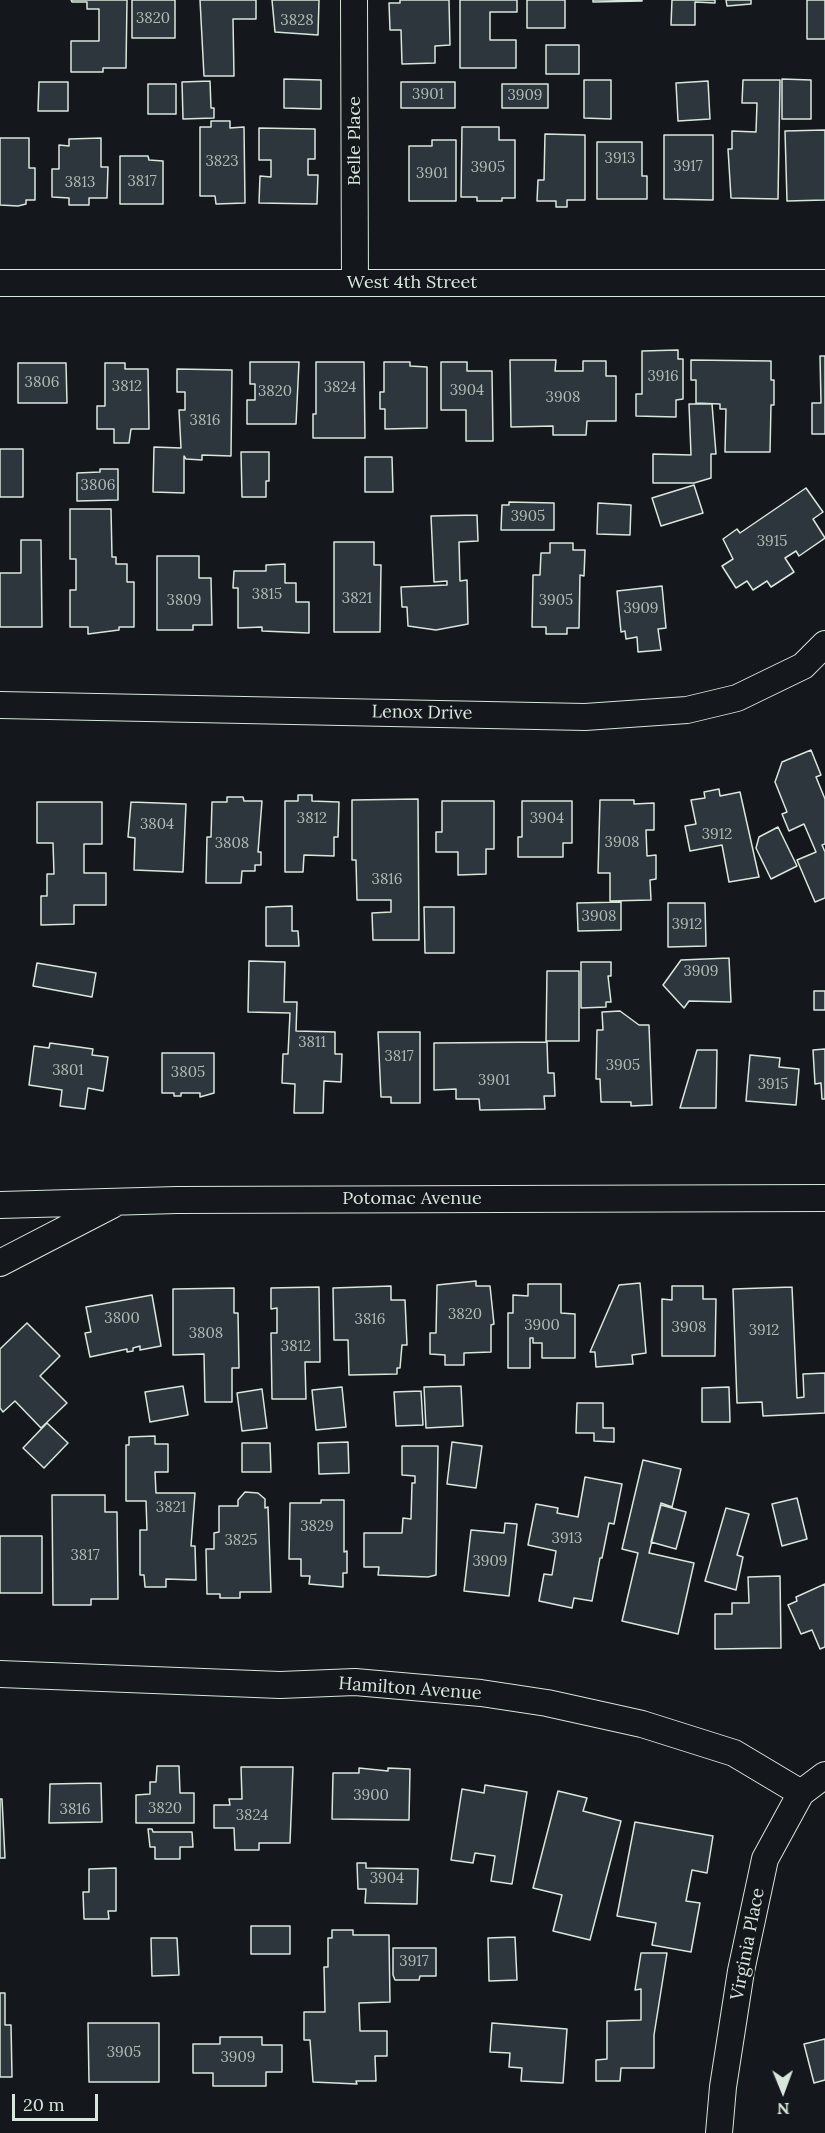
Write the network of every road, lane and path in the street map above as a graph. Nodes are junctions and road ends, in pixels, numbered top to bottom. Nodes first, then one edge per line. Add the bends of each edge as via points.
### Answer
1 (354, 0) edge
2 (0, 283) edge
3 (356, 283) junction
4 (825, 283) edge
5 (825, 644) edge
6 (0, 705) edge
7 (825, 1198) edge
8 (118, 1202) junction
9 (0, 1205) edge
10 (0, 1263) edge
11 (0, 1674) edge
12 (825, 1774) edge
13 (801, 1793) junction
14 (719, 2133) edge

1 - 3 street, Belle Place
2 - 3 street, West 4th Street
3 - 4 street, West 4th Street
5 - 6 street, Lenox Drive via 803,666 737,698 687,710 585,717
7 - 8 street, Potomac Avenue
8 - 9 street, Potomac Avenue
8 - 10 street
11 - 13 street, Hamilton Avenue via 280,1685 355,1682 514,1698 642,1724 734,1753
12 - 13 street, Virginia Place
13 - 14 street, Virginia Place via 765,1859 741,1971

